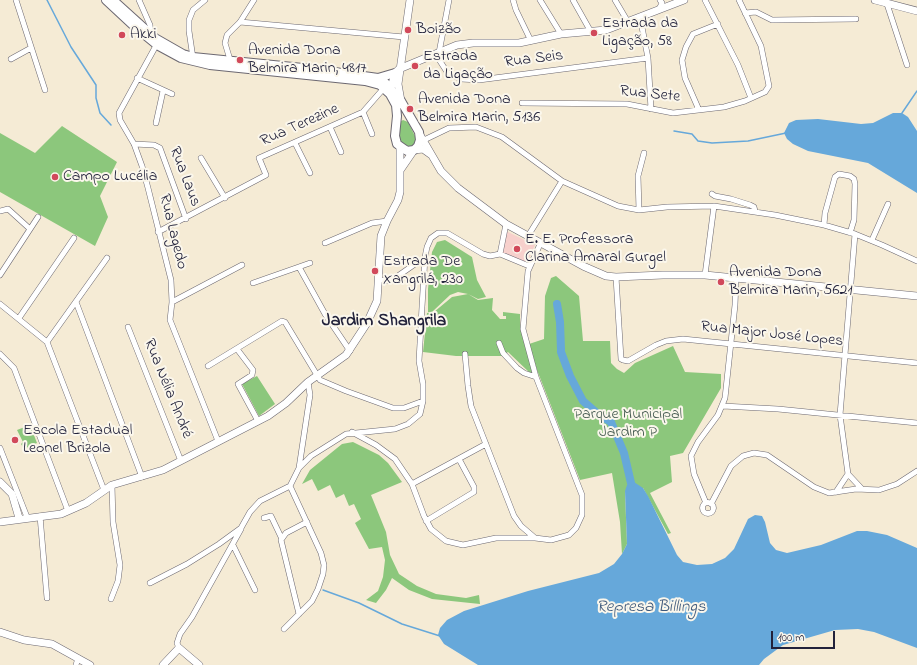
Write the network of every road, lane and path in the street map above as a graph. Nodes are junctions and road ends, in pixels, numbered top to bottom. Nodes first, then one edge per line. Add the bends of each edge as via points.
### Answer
1 (16, 0) edge
2 (106, 0) edge
3 (113, 0) edge
4 (205, 0) edge
5 (410, 0) edge
6 (449, 0) edge
7 (513, 0) edge
8 (540, 0) edge
9 (573, 0) edge
10 (615, 0) edge
11 (684, 0) edge
12 (705, 0) edge
13 (739, 0) edge
14 (875, 0) edge
15 (141, 1) edge
16 (253, 1) edge
17 (886, 2) edge
18 (661, 3) edge
19 (917, 11) edge
20 (745, 13) junction
21 (640, 17) junction
22 (856, 19) dead end
23 (240, 22) junction
24 (628, 22) junction
25 (718, 24) junction
26 (591, 32) junction
27 (149, 33) junction
28 (560, 34) junction
29 (404, 37) junction
30 (531, 42) junction
31 (158, 43) junction
32 (31, 48) junction
33 (438, 53) junction
34 (648, 58) junction
35 (11, 59) dead end
36 (193, 60) junction
37 (231, 64) junction
38 (907, 65) dead end
39 (397, 71) junction
40 (137, 78) junction
41 (378, 78) junction
42 (387, 89) junction
43 (45, 90) dead end
44 (162, 91) junction
45 (172, 94) dead end
46 (752, 98) junction
47 (401, 101) junction
48 (522, 103) dead end
49 (651, 109) junction
50 (700, 110) junction
51 (363, 112) junction
52 (411, 118) junction
53 (397, 120) junction
54 (156, 123) dead end
55 (330, 128) junction
56 (372, 134) dead end
57 (422, 137) junction
58 (295, 143) junction
59 (134, 144) junction
60 (400, 148) junction
61 (414, 150) junction
62 (341, 152) dead end
63 (644, 153) dead end
64 (432, 156) junction
65 (201, 158) dead end
66 (401, 170) junction
67 (310, 173) dead end
68 (562, 181) junction
69 (712, 194) dead end
70 (225, 198) junction
71 (888, 204) dead end
72 (714, 206) junction
73 (639, 210) junction
74 (0, 211) edge
75 (755, 211) junction
76 (38, 217) dead end
77 (186, 218) junction
78 (387, 221) junction
79 (506, 224) junction
80 (824, 225) junction
81 (30, 229) junction
82 (158, 232) junction
83 (853, 234) junction
84 (528, 236) junction
85 (74, 238) dead end
86 (872, 240) junction
87 (541, 242) junction
88 (325, 243) dead end
89 (500, 254) junction
90 (107, 258) dead end
91 (425, 260) junction
92 (917, 261) edge
93 (310, 263) dead end
94 (242, 265) dead end
95 (529, 266) junction
96 (299, 267) junction
97 (0, 275) edge
98 (705, 275) junction
99 (616, 277) junction
100 (379, 280) junction
101 (736, 280) junction
102 (253, 283) dead end
103 (851, 290) junction
104 (917, 296) edge
105 (76, 302) junction
106 (172, 302) junction
107 (0, 304) edge
108 (18, 318) junction
109 (128, 327) dead end
110 (47, 342) junction
111 (499, 343) dead end
112 (731, 343) junction
113 (237, 349) junction
114 (350, 350) junction
115 (0, 354) edge
116 (465, 354) dead end
117 (845, 355) junction
118 (917, 363) edge
119 (208, 366) dead end
120 (318, 376) junction
121 (536, 377) junction
122 (308, 382) junction
123 (423, 401) junction
124 (722, 406) junction
125 (840, 415) junction
126 (258, 422) junction
127 (917, 423) edge
128 (352, 432) junction
129 (218, 441) junction
130 (486, 444) junction
131 (0, 448) edge
132 (459, 459) junction
133 (181, 461) junction
134 (298, 468) junction
135 (917, 471) edge
136 (848, 474) junction
137 (142, 477) junction
138 (0, 482) edge
139 (412, 484) junction
140 (112, 485) junction
141 (290, 486) junction
142 (11, 487) junction
143 (862, 489) junction
144 (104, 490) junction
145 (836, 492) junction
146 (68, 511) junction
147 (40, 516) junction
148 (23, 518) junction
149 (264, 518) dead end
150 (426, 521) junction
151 (0, 522) edge
152 (307, 522) junction
153 (241, 528) junction
154 (281, 538) junction
155 (535, 538) junction
156 (233, 545) junction
157 (150, 583) dead end
158 (255, 590) dead end
159 (47, 598) dead end
160 (111, 598) dead end
161 (297, 615) junction
162 (284, 629) dead end
163 (0, 632) edge
164 (179, 648) junction
165 (77, 662) edge
166 (90, 665) edge
167 (162, 665) edge
168 (200, 665) edge

1 - 32 street
2 - 27 main road
3 - 27 main road
4 - 36 street via 193,10 189,20
5 - 29 main road
6 - 33 street
7 - 30 street
8 - 28 street
9 - 26 street
10 - 24 street
11 - 18 main road
12 - 25 street
13 - 20 street
14 - 17 main road
15 - 27 street via 150,25
16 - 23 street
17 - 19 main road
17 - 38 street
18 - 21 main road
20 - 22 street via 756,12 772,20
20 - 46 street, Rua Sete via 759,40 769,86 765,92
21 - 24 main road
21 - 34 street
23 - 29 street
23 - 37 street via 226,39
24 - 26 main road
25 - 46 street
25 - 50 street via 692,34 682,60 685,78
26 - 28 main road
27 - 31 main road
28 - 30 main road
29 - 39 main road
30 - 33 main road via 466,43
31 - 36 main road
31 - 40 street, Rua Lagedo
32 - 35 street
32 - 43 street
33 - 34 street, Rua Seis via 440,62 447,72 469,80
33 - 39 main road
34 - 49 street
36 - 37 main road
37 - 41 main road via 313,69
37 - 42 main road via 365,80
39 - 41 main road
39 - 42 main road
39 - 47 main road
40 - 44 street
40 - 59 street, Rua Lagedo via 119,113 120,120
41 - 42 main road
42 - 47 main road
42 - 51 street, Rua Terezine
42 - 53 main road via 396,105
44 - 45 street
44 - 54 street
46 - 50 street, Rua Sete via 724,107
47 - 52 main road
48 - 49 street, Rua Sete via 627,104
49 - 50 street, Rua Sete via 673,113
51 - 55 street, Rua Terezine
51 - 56 street
52 - 53 main road via 404,116
52 - 57 main road
53 - 60 main road via 395,140
55 - 58 street, Rua Terezine
55 - 62 street
57 - 61 main road
57 - 64 main road
57 - 68 street via 449,128 476,126 502,137
58 - 67 street
58 - 70 street, Rua Terezine via 259,158 266,175
59 - 77 street, Rua Laus via 158,146 162,151
59 - 82 street, Rua Lagedo
60 - 61 main road
60 - 66 main road
61 - 64 main road via 423,149
61 - 66 main road
63 - 73 street via 638,176
64 - 79 main road via 447,178
65 - 70 street
66 - 78 main road via 398,200
68 - 73 street via 613,204
68 - 84 street
69 - 75 street via 750,205
70 - 77 street, Rua Terezine
71 - 86 street
72 - 73 street
72 - 75 street
72 - 98 street
74 - 81 street via 8,209
75 - 80 street
76 - 81 street
77 - 82 street, Rua Terezine
78 - 88 street via 372,223
78 - 100 main road via 379,249
79 - 84 main road
79 - 89 street
80 - 83 street
80 - 83 street via 835,177 838,174 850,176 855,184
81 - 97 street
82 - 106 street, Rua Lagedo via 170,280
83 - 86 street
83 - 103 street
84 - 87 main road
85 - 108 street
86 - 92 street
87 - 95 street
87 - 99 main road via 583,266 606,276
89 - 91 street via 483,254 451,234 442,232 436,234 429,242
89 - 95 street
90 - 105 street
91 - 100 street via 392,280
91 - 123 street via 418,356
93 - 96 street
94 - 106 street
95 - 121 street via 522,325
96 - 102 street
96 - 114 street via 325,314
98 - 99 main road
98 - 101 main road
99 - 112 street, Rua Major José Lopes via 620,359 628,361 656,344 674,339
100 - 114 main road via 379,294 373,314
101 - 103 main road
101 - 112 street
103 - 104 main road
103 - 117 street
105 - 110 street
105 - 137 street
106 - 129 street, Rua Lagedo via 172,326
107 - 108 street
108 - 110 street
109 - 133 street, Rua Nélia André
110 - 144 street
111 - 121 street via 503,353 517,368
112 - 117 street, Rua Major José Lopes
112 - 124 street via 728,385
113 - 119 street
113 - 120 street via 282,321
113 - 126 street via 253,369 252,375 238,384
114 - 120 main road
115 - 146 street via 14,368
116 - 130 street via 469,394
117 - 118 street, Rua Major José Lopes
117 - 125 street
120 - 122 main road
120 - 123 street via 329,384 393,408 404,408
121 - 155 street via 582,495 583,508 580,521 569,535 558,539
122 - 126 main road via 277,410
122 - 134 street via 310,395
123 - 128 street via 420,414 408,424 387,430
124 - 125 street
124 - 145 street via 691,456 694,474 709,503 731,466 743,456 754,453 767,455 819,490
125 - 127 street
125 - 136 street
126 - 129 main road
128 - 134 street via 311,456
128 - 139 street via 388,454 404,470
129 - 133 main road
130 - 132 street
130 - 155 street via 514,516
131 - 142 street
132 - 139 street
132 - 150 street via 474,487 474,492
133 - 137 main road
134 - 141 street
135 - 143 street via 890,487 875,491
136 - 143 street
136 - 145 street
137 - 140 main road
138 - 142 main road
139 - 150 street
140 - 144 main road
140 - 160 street via 113,522 120,565 118,582
141 - 152 street
141 - 153 street via 254,506
142 - 148 main road
143 - 145 street
144 - 146 main road via 86,503
146 - 147 main road
147 - 148 main road
147 - 159 street
148 - 151 main road
149 - 154 street via 271,516
150 - 155 street via 441,538 457,545 496,538
152 - 154 street
152 - 161 street via 324,565 312,601
153 - 156 street
153 - 157 street via 187,564
154 - 161 street
156 - 158 street
156 - 164 street via 180,634 177,643
161 - 162 street
163 - 165 main road via 24,640 52,644
164 - 167 main road
164 - 168 main road
165 - 166 main road

